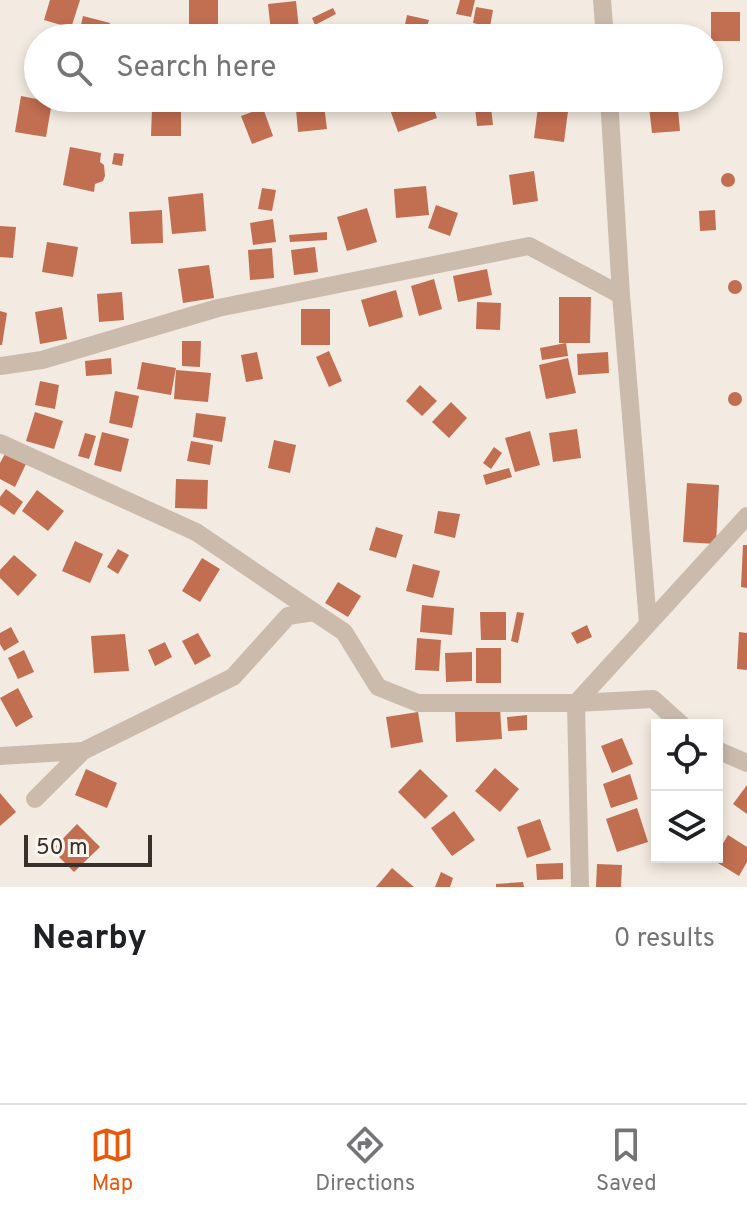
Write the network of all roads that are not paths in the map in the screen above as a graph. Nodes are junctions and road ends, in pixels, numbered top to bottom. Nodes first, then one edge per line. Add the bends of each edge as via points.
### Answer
1 (602, 0) edge
2 (604, 24) edge
3 (610, 112) edge
4 (621, 295) junction
5 (0, 366) edge
6 (0, 443) edge
7 (747, 516) edge
8 (314, 612) junction
9 (648, 623) junction
10 (576, 703) junction
11 (675, 719) edge
12 (83, 751) junction
13 (723, 753) edge
14 (0, 756) edge
15 (747, 763) edge
16 (35, 799) dead end
17 (580, 887) edge

1 - 2 street
3 - 4 street
4 - 5 street via 529,246 218,308 42,360
4 - 9 street
6 - 8 street via 196,532
7 - 9 street
8 - 10 street via 344,632 378,687 418,703
8 - 12 street via 288,616 233,677
9 - 10 street
10 - 11 street via 653,699
10 - 17 street
12 - 14 street
12 - 16 street
13 - 15 street

